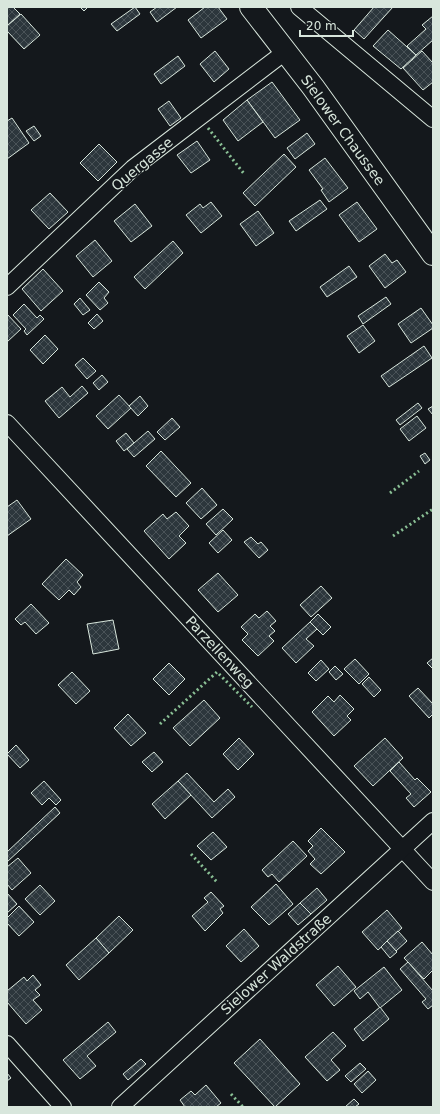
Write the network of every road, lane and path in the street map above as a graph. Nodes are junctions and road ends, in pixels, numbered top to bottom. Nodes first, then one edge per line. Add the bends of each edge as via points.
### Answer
1 (251, 7) edge
2 (299, 7) edge
3 (285, 52) junction
4 (433, 119) edge
5 (433, 254) edge
6 (7, 287) edge
7 (7, 423) edge
8 (433, 821) edge
9 (402, 849) junction
10 (433, 882) edge
11 (7, 1044) edge
12 (63, 1107) edge
13 (120, 1107) edge

1 - 3 main road, Sielower Chaussee
2 - 4 street
3 - 5 main road, Sielower Chaussee
3 - 6 street, Quergasse via 134,168
7 - 9 street, Parzellenweg
8 - 9 street, Sielower Waldstraße
9 - 10 street, Parzellenweg
9 - 13 street, Sielower Waldstraße
11 - 12 street

